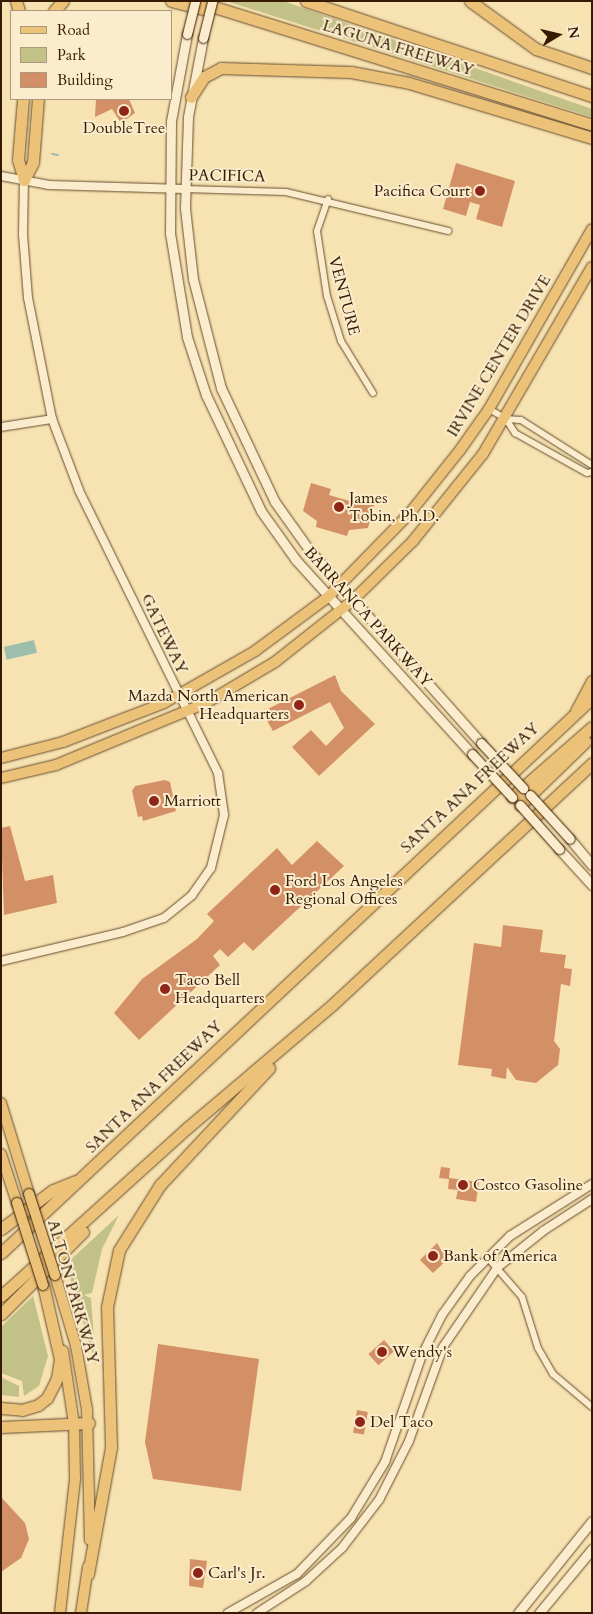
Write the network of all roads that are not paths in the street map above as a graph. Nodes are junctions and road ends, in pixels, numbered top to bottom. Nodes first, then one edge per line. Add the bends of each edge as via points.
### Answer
1 (171, 1) edge
2 (195, 1) edge
3 (212, 1) edge
4 (306, 1) edge
5 (470, 1) edge
6 (252, 20) junction
7 (498, 24) junction
8 (592, 61) edge
9 (592, 68) edge
10 (592, 95) edge
11 (191, 97) junction
12 (23, 100) edge
13 (38, 100) edge
14 (592, 125) edge
15 (592, 138) edge
16 (1, 176) edge
17 (24, 180) junction
18 (168, 187) junction
19 (184, 189) junction
20 (328, 200) junction
21 (448, 230) dead end
22 (592, 230) edge
23 (592, 267) edge
24 (373, 393) dead end
25 (489, 409) junction
26 (52, 419) junction
27 (506, 419) junction
28 (1, 427) edge
29 (592, 465) edge
30 (592, 472) edge
31 (340, 586) junction
32 (328, 597) junction
33 (352, 601) junction
34 (340, 611) junction
35 (592, 681) edge
36 (179, 695) junction
37 (592, 698) edge
38 (188, 712) junction
39 (574, 715) junction
40 (592, 727) edge
41 (592, 736) edge
42 (1, 758) edge
43 (592, 763) edge
44 (1, 778) edge
45 (526, 792) junction
46 (516, 801) junction
47 (592, 865) edge
48 (592, 885) edge
49 (1, 961) edge
50 (332, 1005) junction
51 (1, 1103) edge
52 (189, 1127) junction
53 (15, 1152) junction
54 (2, 1155) edge
55 (84, 1177) junction
56 (592, 1184) edge
57 (592, 1199) edge
58 (1, 1229) edge
59 (1, 1254) edge
60 (488, 1258) junction
61 (497, 1268) junction
62 (44, 1285) junction
63 (1, 1296) edge
64 (1, 1314) edge
65 (592, 1407) edge
66 (1, 1408) edge
67 (89, 1422) junction
68 (74, 1424) junction
69 (1, 1428) edge
70 (592, 1521) edge
71 (592, 1550) edge
72 (88, 1574) junction
73 (239, 1610) edge
74 (60, 1613) edge
75 (81, 1613) edge
76 (228, 1613) edge
77 (258, 1613) edge
78 (518, 1613) edge
79 (540, 1613) edge

1 - 6 highway
2 - 6 highway, LAGUNA FREEWAY
2 - 18 main road, BARRANCA PARKWAY, bridge via 171,121
3 - 11 main road, BARRANCA PARKWAY, bridge
4 - 10 highway, LAGUNA FREEWAY
5 - 7 highway
6 - 14 highway, LAGUNA FREEWAY
7 - 8 highway via 547,48
7 - 9 highway via 544,54
11 - 15 highway via 204,77 221,68 351,72 409,83
11 - 19 main road, BARRANCA PARKWAY
12 - 17 highway via 18,160
13 - 17 highway via 33,162
16 - 17 street, PACIFICA
17 - 18 street, PACIFICA via 90,188
17 - 26 street, GATEWAY via 23,235 28,298
18 - 19 street, PACIFICA
18 - 32 main road, BARRANCA PARKWAY via 177,286 206,395 261,511
19 - 20 street, PACIFICA via 286,192
19 - 31 main road, BARRANCA PARKWAY via 193,280 221,388 275,502
20 - 21 street, PACIFICA
20 - 24 street, VENTURE via 317,231 327,296 341,341
22 - 25 main road, IRVINE CENTER DRIVE
23 - 27 main road
25 - 27 street
25 - 31 main road, IRVINE CENTER DRIVE via 409,514
26 - 28 street
26 - 36 street, GATEWAY via 79,490
27 - 29 street via 521,420
27 - 30 street via 515,433 587,473
27 - 33 main road via 445,504
31 - 32 main road, IRVINE CENTER DRIVE
31 - 33 main road, BARRANCA PARKWAY
32 - 34 main road, BARRANCA PARKWAY
32 - 36 main road, IRVINE CENTER DRIVE via 255,651
33 - 34 main road
33 - 45 main road, BARRANCA PARKWAY, bridge
34 - 38 main road via 275,662
34 - 46 main road, BARRANCA PARKWAY, bridge
35 - 39 highway
36 - 38 street, GATEWAY
36 - 42 main road, IRVINE CENTER DRIVE via 64,742
37 - 39 highway, SANTA ANA FREEWAY
38 - 44 main road via 56,765
38 - 49 street, GATEWAY via 218,773 223,798 220,843 199,886 174,912 155,923
39 - 55 highway, SANTA ANA FREEWAY
40 - 45 highway
41 - 45 highway
43 - 50 highway
45 - 46 highway, bridge
45 - 47 main road, BARRANCA PARKWAY, bridge
46 - 48 main road, BARRANCA PARKWAY, bridge
50 - 52 highway
50 - 72 highway via 261,1075 160,1186 119,1250 107,1301 111,1446
51 - 53 main road, ALTON PARKWAY
52 - 63 highway
52 - 64 highway
53 - 54 main road
53 - 67 main road, ALTON PARKWAY, bridge via 76,1346
54 - 62 main road, ALTON PARKWAY, bridge
55 - 58 highway via 53,1190
55 - 59 highway, SANTA ANA FREEWAY
56 - 60 street via 510,1236
57 - 61 street via 543,1231
60 - 61 street
60 - 73 street via 442,1315 422,1355 385,1462 351,1518 297,1574
61 - 65 street via 522,1297 538,1348 553,1374
61 - 77 street via 443,1347 409,1441 379,1500 342,1548 306,1582
62 - 66 highway via 60,1359 57,1378 47,1398 38,1405 22,1410
62 - 68 main road, ALTON PARKWAY via 64,1356
67 - 68 highway
67 - 72 main road, ALTON PARKWAY via 91,1503
68 - 69 highway
68 - 74 main road, ALTON PARKWAY via 75,1501
70 - 78 main road
71 - 79 main road
72 - 75 main road, ALTON PARKWAY
73 - 76 street

